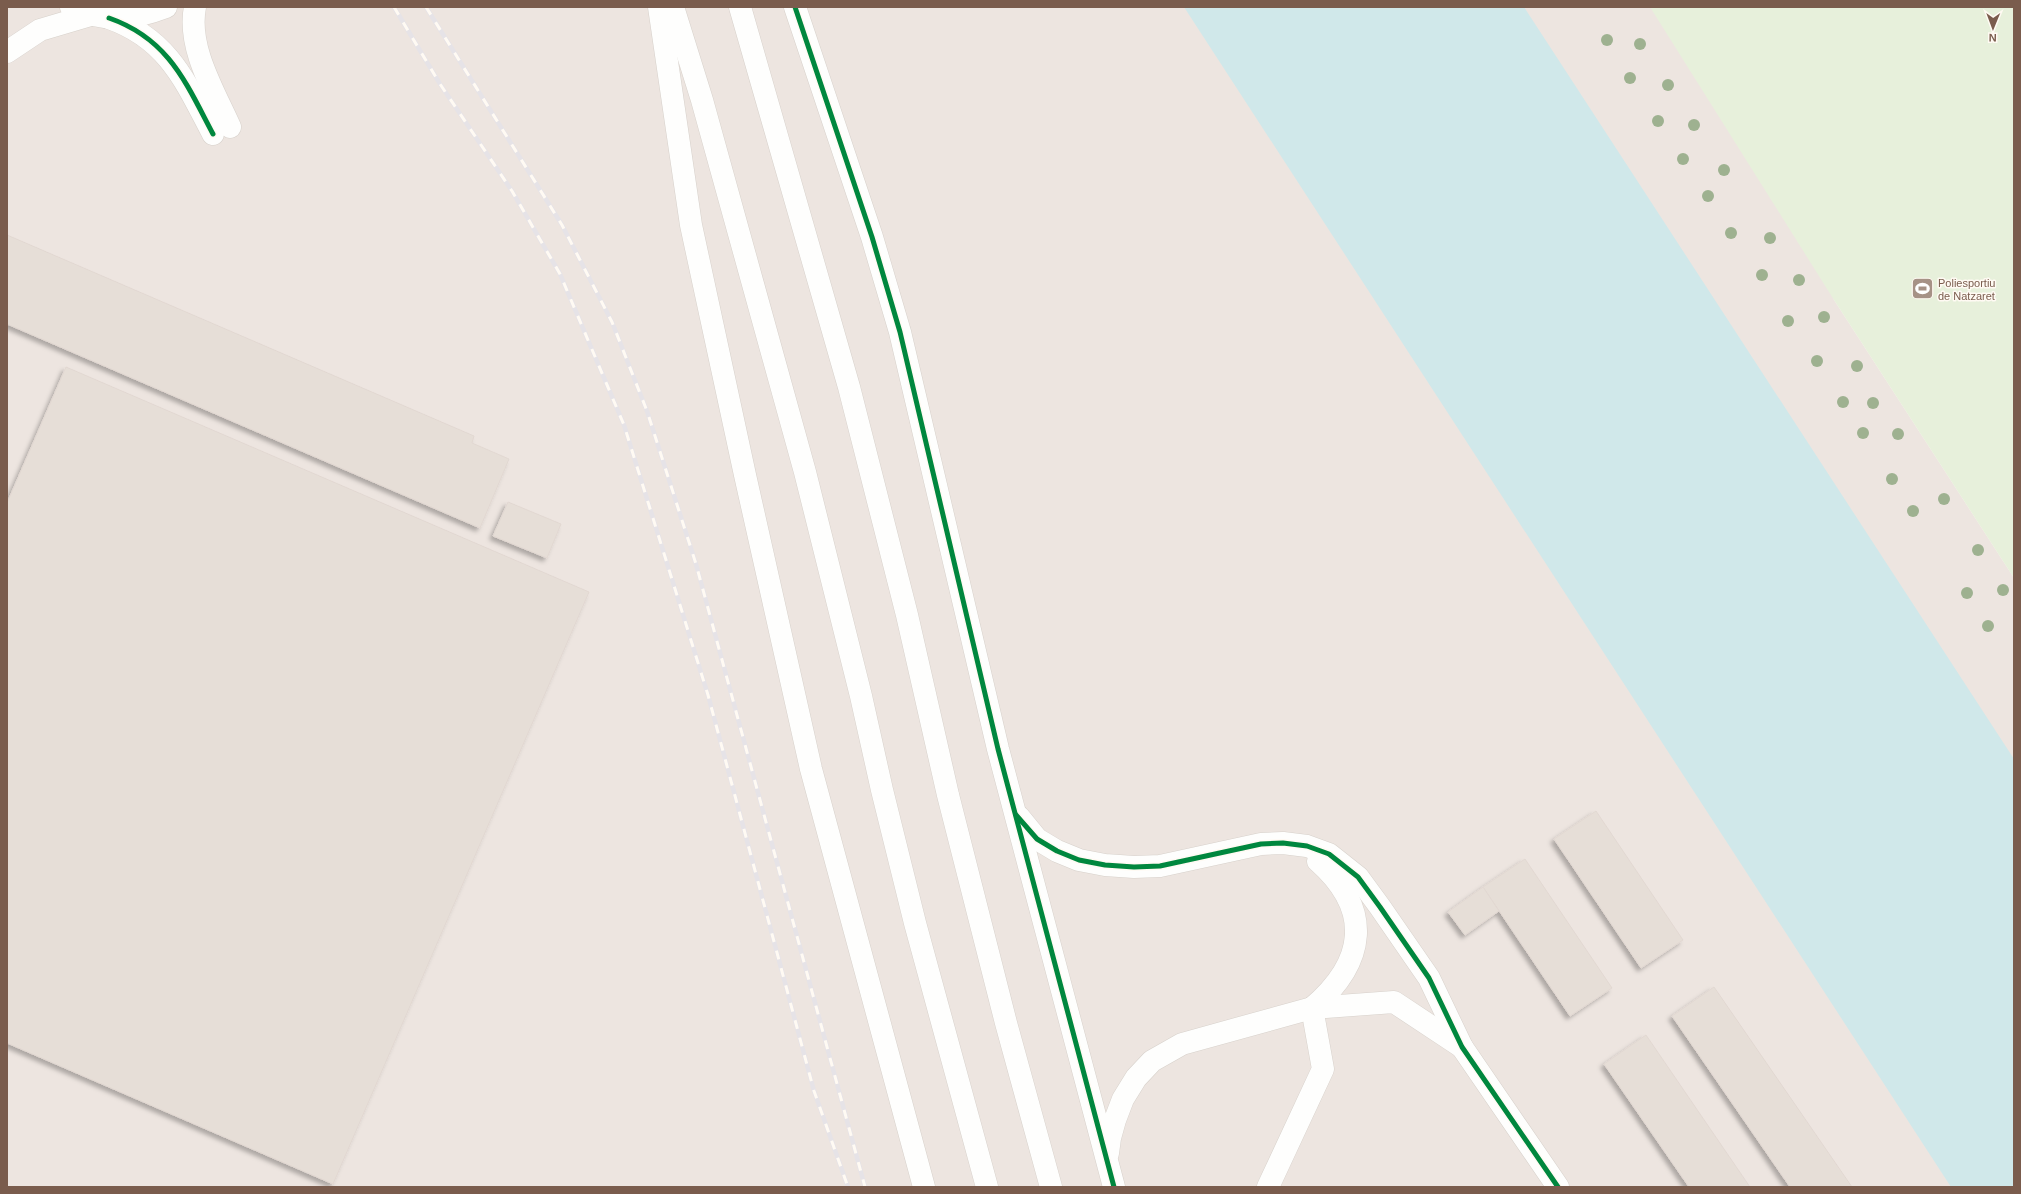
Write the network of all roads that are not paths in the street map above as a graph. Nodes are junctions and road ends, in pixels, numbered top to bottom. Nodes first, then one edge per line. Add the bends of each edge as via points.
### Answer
1 (71, 7) edge
2 (166, 7) edge
3 (195, 7) edge
4 (659, 7) edge
5 (673, 7) edge
6 (740, 7) edge
7 (795, 7) edge
8 (102, 16) junction
9 (7, 52) edge
10 (1014, 812) junction
11 (1283, 843) junction
12 (1312, 1008) junction
13 (1462, 1047) junction
14 (1108, 1162) junction
15 (924, 1187) edge
16 (987, 1187) edge
17 (1051, 1187) edge
18 (1114, 1187) edge
19 (1268, 1187) edge
20 (1558, 1187) edge

1 - 8 street
2 - 8 street via 141,16
3 - 8 street via 196,36 222,131 164,53 126,24
4 - 15 street via 691,225 748,490 811,769
5 - 16 street via 702,100 805,472 862,696 913,916
6 - 17 street via 850,387 907,615 948,794
7 - 10 street via 872,238 900,332
8 - 9 street via 40,30
10 - 11 street via 1037,839 1079,860 1105,865 1160,866 1261,844
10 - 14 street
11 - 12 street via 1312,854 1335,876 1349,897 1355,918 1356,936 1352,959 1341,978
11 - 13 street via 1307,846 1329,854 1358,877 1429,978
12 - 13 street via 1394,1002
12 - 14 street via 1182,1044 1152,1061 1136,1078 1123,1099 1110,1138
12 - 19 street via 1323,1069
13 - 20 street
14 - 18 street

